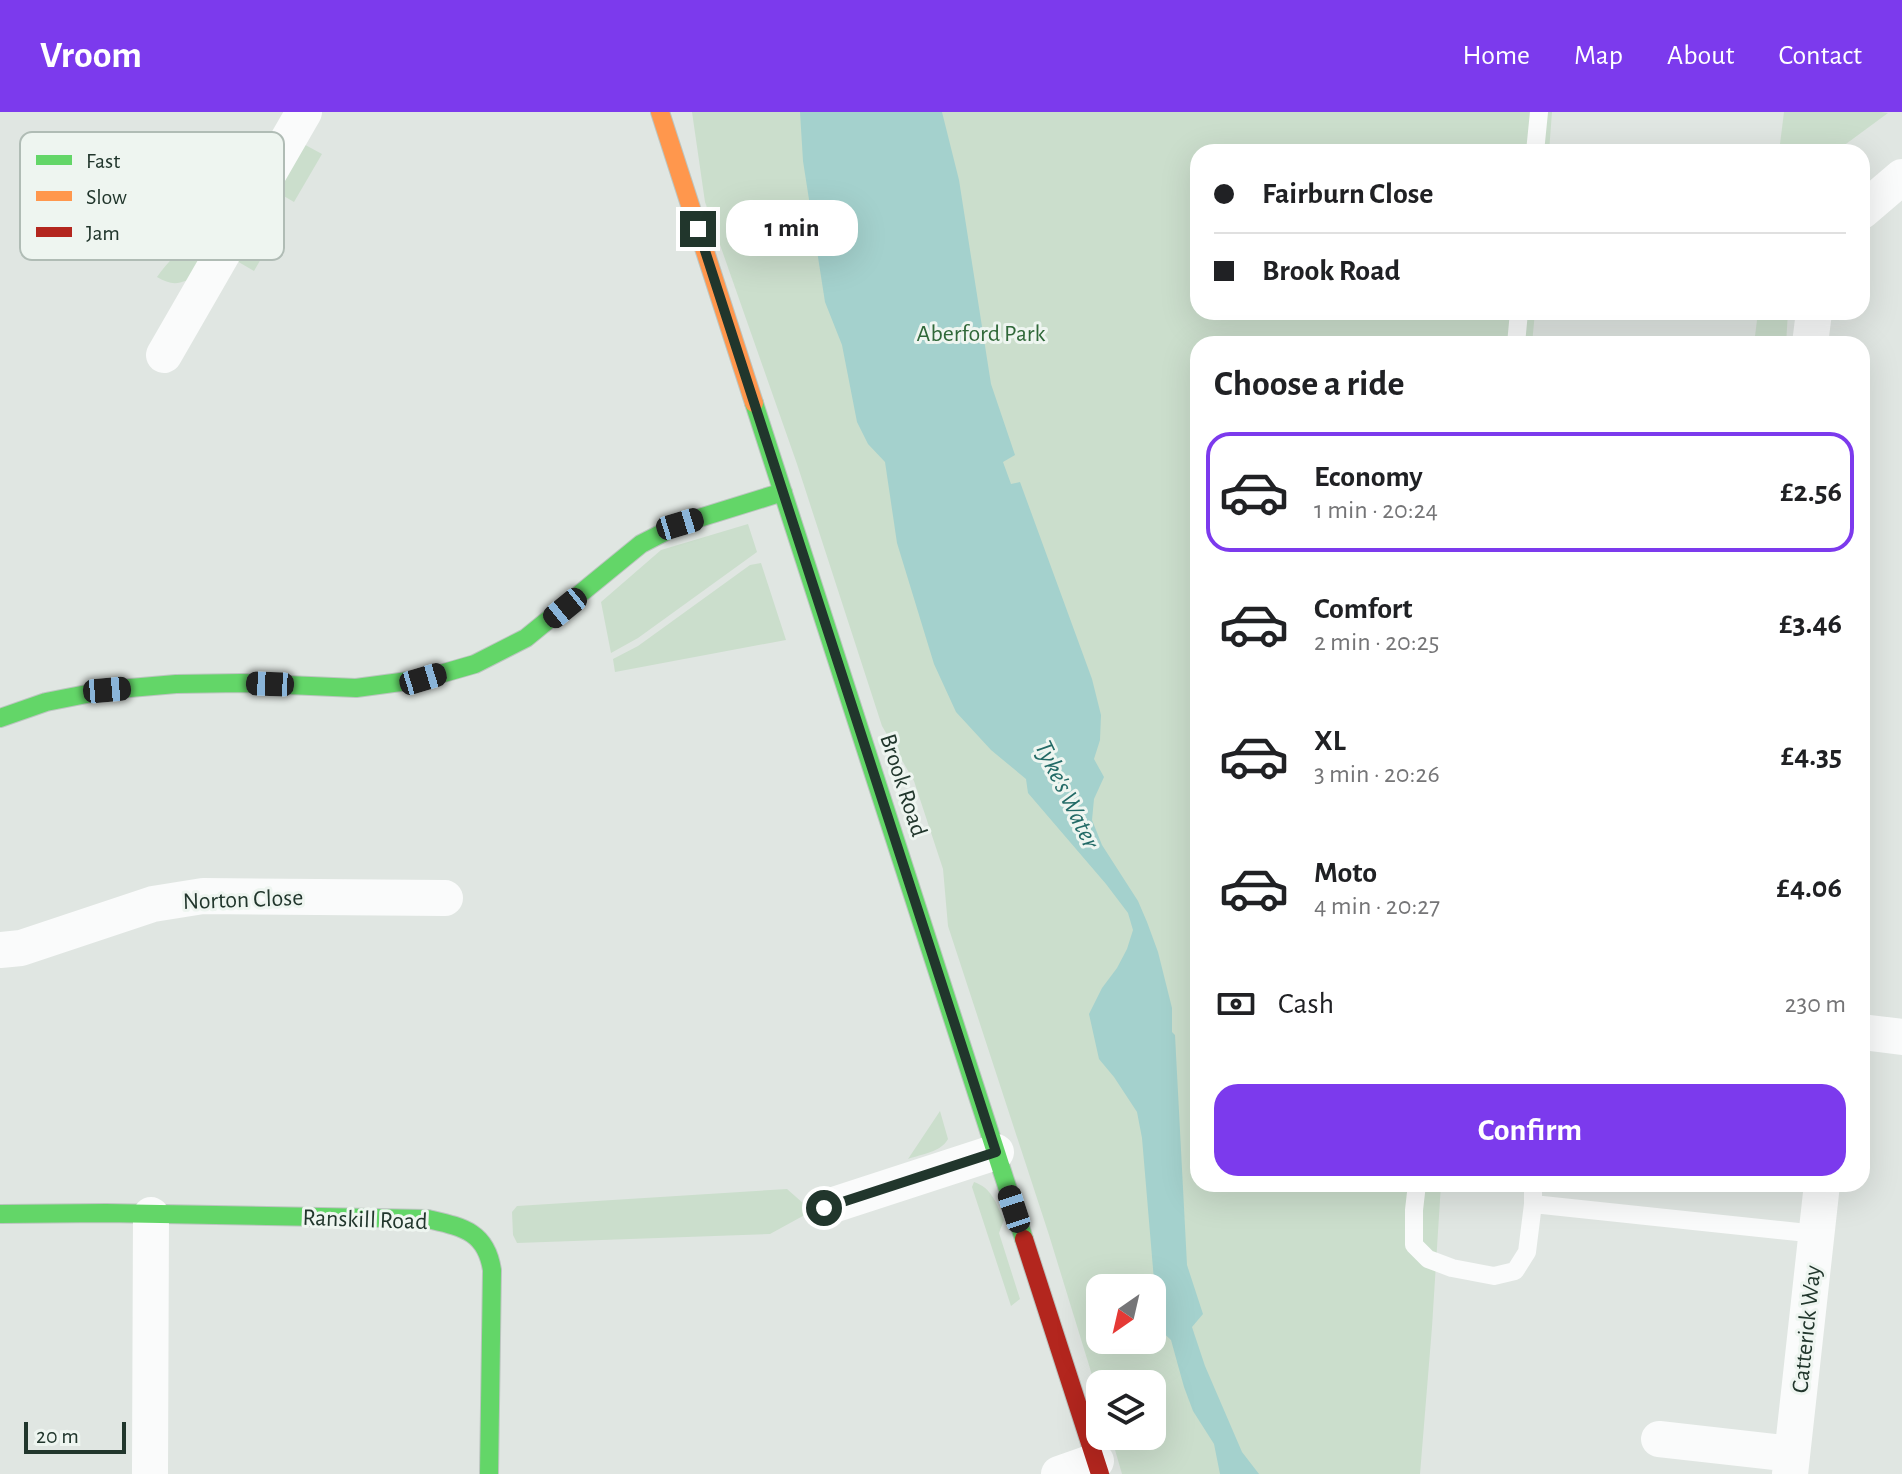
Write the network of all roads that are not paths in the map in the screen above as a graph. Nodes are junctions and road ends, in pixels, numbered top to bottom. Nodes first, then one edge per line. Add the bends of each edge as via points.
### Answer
1 (304, 112) edge
2 (660, 112) edge
3 (1539, 112) edge
4 (1536, 144) edge
5 (284, 147) edge
6 (1902, 177) edge
7 (1870, 204) edge
8 (219, 260) edge
9 (164, 355) dead end
10 (783, 492) junction
11 (0, 718) edge
12 (445, 898) dead end
13 (0, 950) edge
14 (1870, 1033) edge
15 (1902, 1037) edge
16 (996, 1152) junction
17 (1416, 1192) edge
18 (1533, 1192) edge
19 (1821, 1192) edge
20 (1533, 1204) junction
21 (824, 1208) dead end
22 (0, 1214) edge
23 (151, 1215) junction
24 (1817, 1234) junction
25 (1659, 1439) dead end
26 (1791, 1464) edge
27 (1098, 1468) edge
28 (150, 1474) edge
29 (489, 1474) edge
30 (1059, 1474) edge

1 - 5 street
2 - 10 street, Brook Road
3 - 4 lane
6 - 7 street
8 - 9 street
10 - 11 street via 680,524 641,544 526,638 475,664 423,679 356,688 228,683 107,690
10 - 16 street, Brook Road
12 - 13 street, Norton Close via 203,896 153,904 21,948
14 - 15 street
16 - 21 street
16 - 27 street, Brook Road
17 - 20 lane via 1414,1245 1428,1259 1494,1276 1515,1271 1527,1252
18 - 20 lane
19 - 24 street, Catterick Way
20 - 24 lane
22 - 23 street, Ranskill Road
23 - 28 street
23 - 29 street, Ranskill Road via 428,1219 473,1233 487,1248 492,1270
24 - 26 street, Catterick Way
25 - 26 street
27 - 30 street

